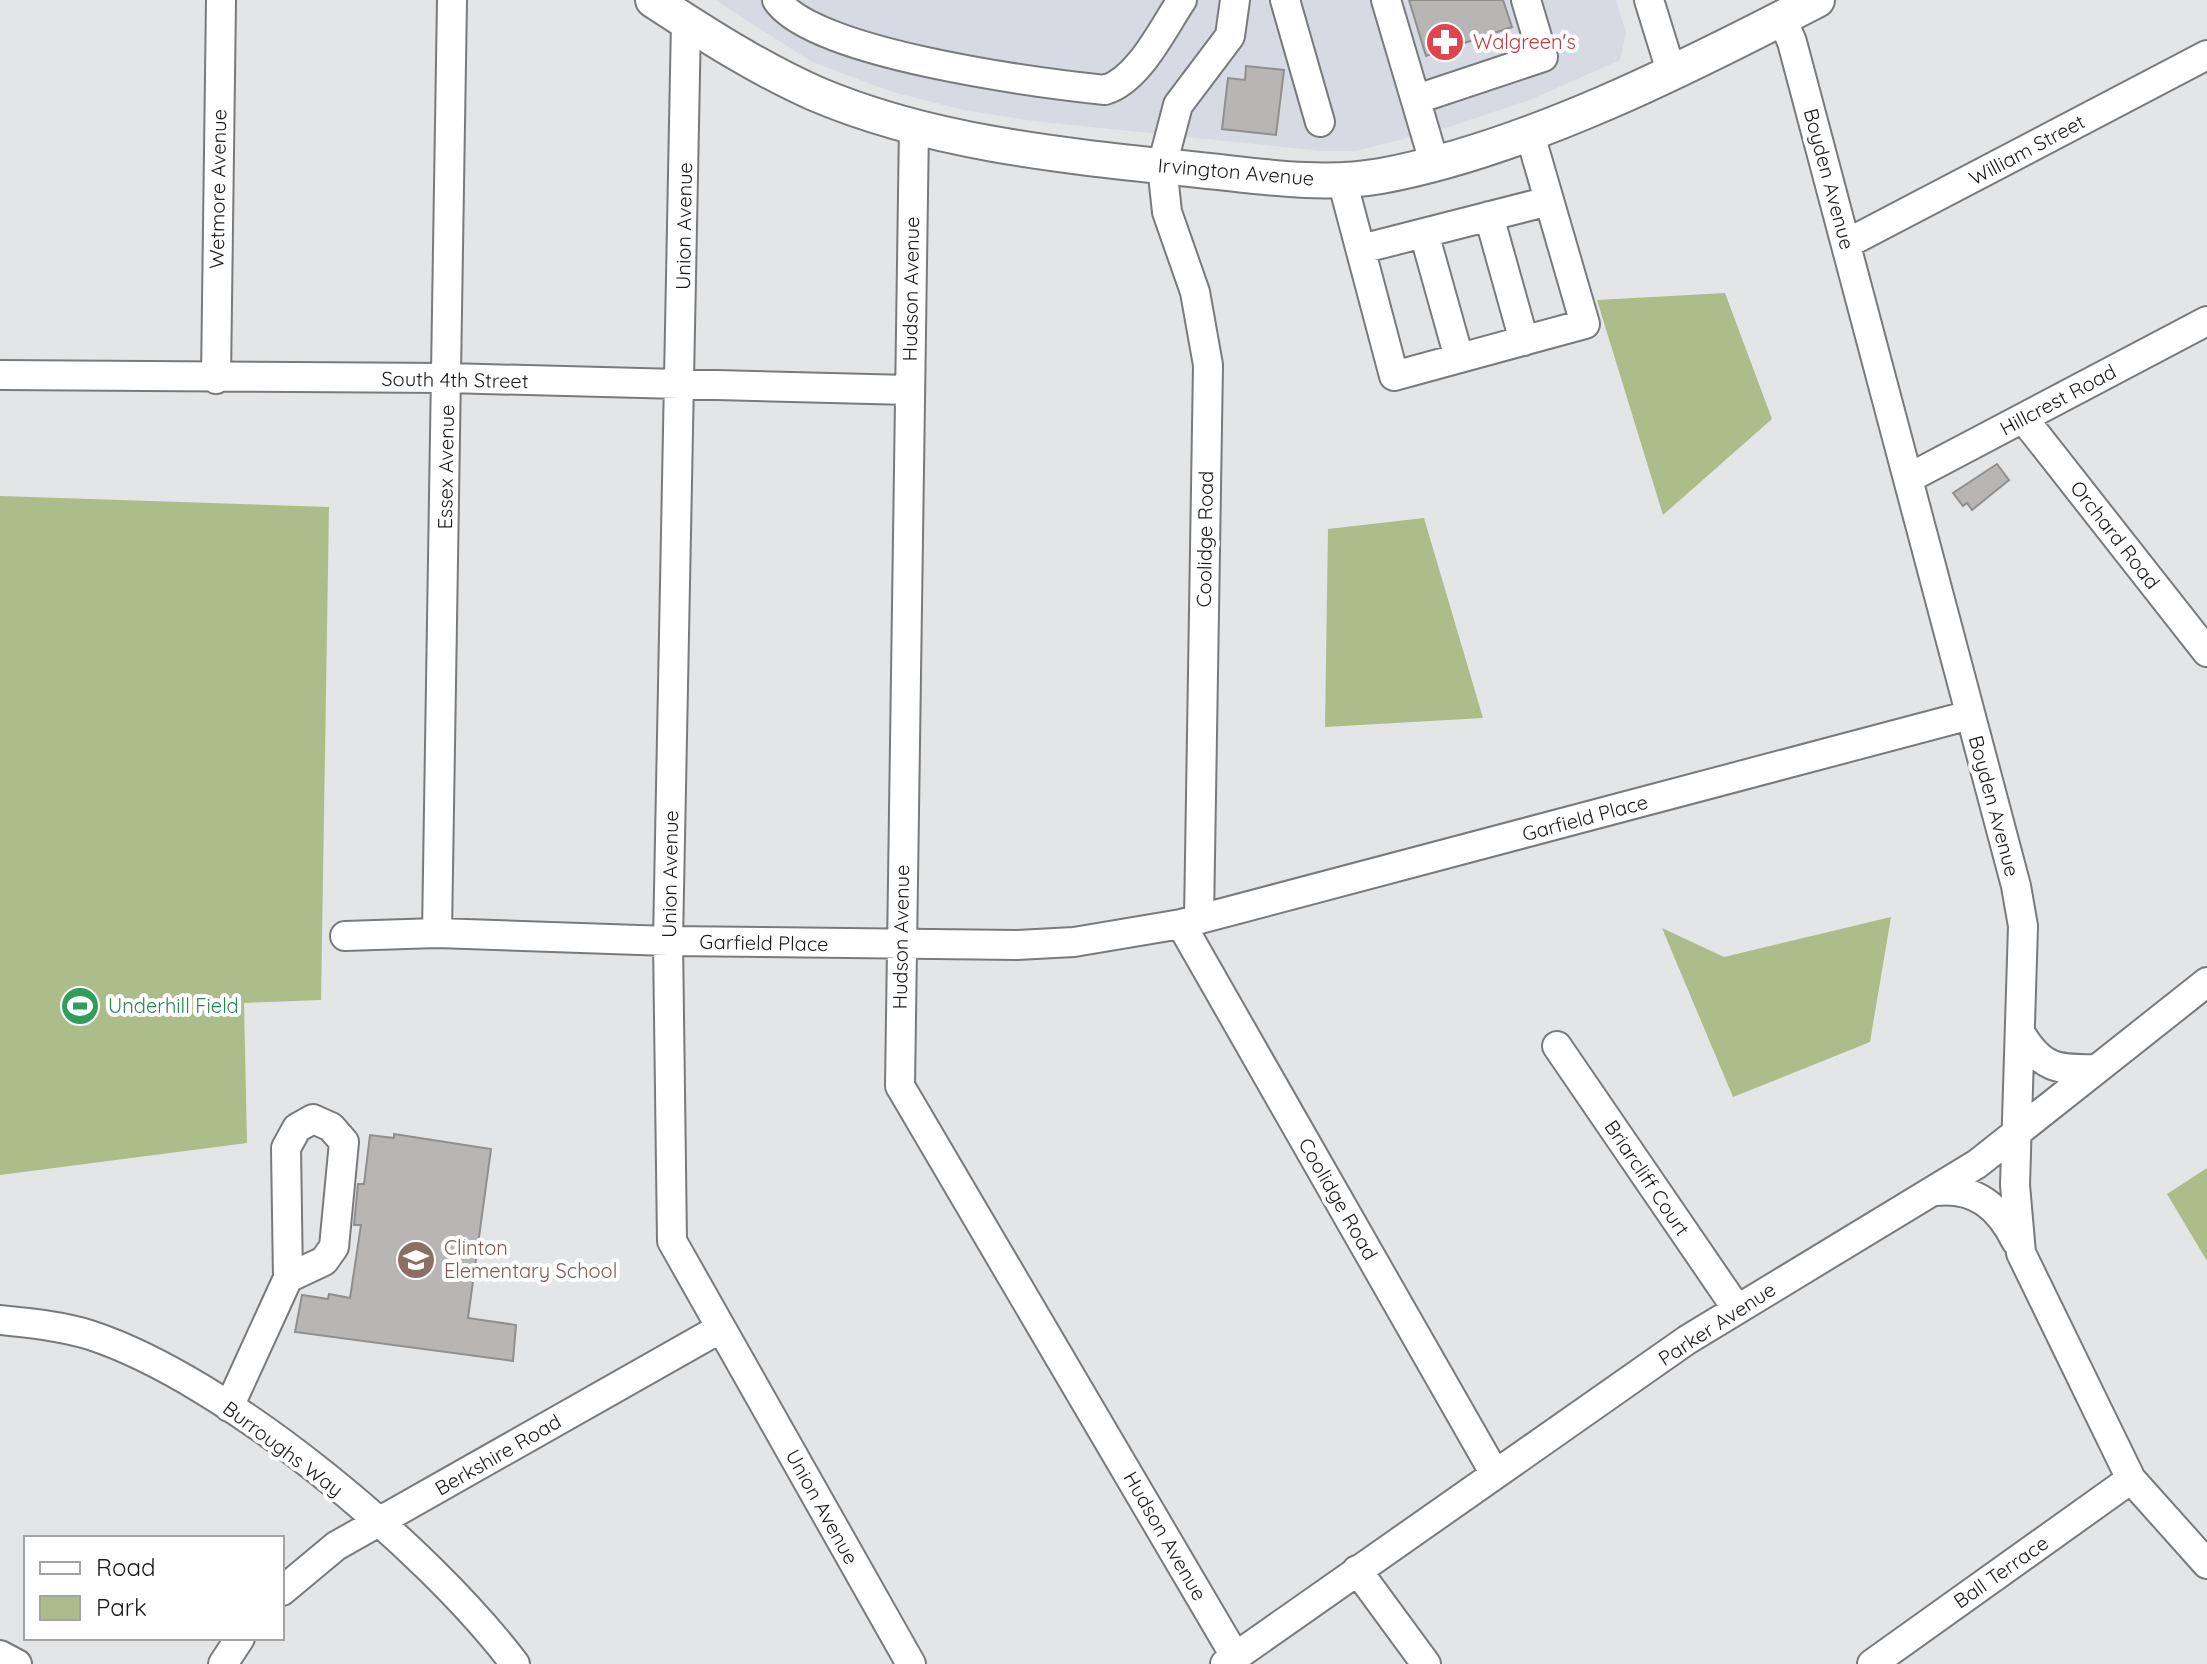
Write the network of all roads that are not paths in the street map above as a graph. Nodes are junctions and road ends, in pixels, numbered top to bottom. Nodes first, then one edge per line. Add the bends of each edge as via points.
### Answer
1 (221, 0) edge
2 (452, 0) edge
3 (653, 0) edge
4 (777, 0) edge
5 (1182, 0) edge
6 (1235, 0) edge
7 (1285, 0) edge
8 (1386, 0) edge
9 (1526, 0) edge
10 (1649, 0) edge
11 (1817, 0) edge
12 (1782, 18) junction
13 (686, 22) junction
14 (2207, 55) edge
15 (1671, 71) junction
16 (1417, 99) junction
17 (1320, 122) dead end
18 (914, 126) junction
19 (1529, 131) junction
20 (1434, 162) junction
21 (1162, 166) junction
22 (1342, 180) junction
23 (1549, 201) junction
24 (1489, 216) junction
25 (1424, 233) junction
26 (1846, 244) junction
27 (1361, 249) junction
28 (2207, 321) edge
29 (1524, 341) junction
30 (1459, 358) junction
31 (0, 375) edge
32 (447, 378) junction
33 (216, 379) junction
34 (681, 387) junction
35 (909, 390) junction
36 (2023, 418) junction
37 (1909, 478) junction
38 (2207, 652) edge
39 (1970, 715) junction
40 (1190, 921) junction
41 (437, 933) junction
42 (345, 936) dead end
43 (668, 941) junction
44 (901, 945) junction
45 (2207, 982) edge
46 (2021, 1034) junction
47 (1557, 1046) dead end
48 (2097, 1069) junction
49 (2018, 1132) junction
50 (1936, 1191) junction
51 (2021, 1253) junction
52 (288, 1278) junction
53 (1737, 1309) junction
54 (0, 1320) edge
55 (721, 1328) junction
56 (229, 1407) junction
57 (1495, 1474) junction
58 (2131, 1479) junction
59 (379, 1523) junction
60 (2207, 1564) edge
61 (1357, 1570) junction
62 (284, 1589) edge
63 (239, 1640) edge
64 (0, 1655) edge
65 (1230, 1660) edge
66 (17, 1664) edge
67 (223, 1664) edge
68 (515, 1664) edge
69 (911, 1664) edge
70 (1426, 1664) edge
71 (1872, 1664) edge

1 - 33 street, Wetmore Avenue
2 - 32 street, Essex Avenue
3 - 13 main road, Irvington Avenue
4 - 5 street via 807,24 887,53 1007,79 1105,90 1117,87 1133,71
6 - 21 street via 1230,36 1178,105
7 - 17 street
8 - 16 street
9 - 16 street via 1543,57
10 - 15 street
11 - 12 main road, Irvington Avenue
12 - 15 main road, Irvington Avenue
12 - 26 street, Boyden Avenue
13 - 18 main road, Irvington Avenue via 784,79
13 - 34 street, Union Avenue
14 - 26 street, William Street
15 - 19 main road, Irvington Avenue
16 - 20 street
18 - 21 main road, Irvington Avenue via 1022,148
18 - 35 street, Hudson Avenue
19 - 20 main road, Irvington Avenue
19 - 23 street
20 - 22 main road, Irvington Avenue
21 - 22 main road, Irvington Avenue
21 - 40 street, Coolidge Road via 1167,212 1195,292 1208,365
22 - 27 street
23 - 24 street
23 - 29 street via 1585,324
24 - 25 street
24 - 29 street
25 - 27 street
25 - 30 street
26 - 37 street, Boyden Avenue
27 - 30 street via 1394,376
28 - 36 street, Hillcrest Road
29 - 30 street
31 - 33 street, South 4th Street
32 - 33 street, South 4th Street
32 - 34 street, South 4th Street
32 - 41 street, Essex Avenue
34 - 35 street, South 4th Street
34 - 43 street, Union Avenue
35 - 44 street, Hudson Avenue
36 - 37 street, Hillcrest Road
36 - 38 street, Orchard Road
37 - 39 street, Boyden Avenue
39 - 40 street, Garfield Place
39 - 46 street, Boyden Avenue via 2023,926
40 - 44 street, Garfield Place via 1074,942
40 - 57 street, Coolidge Road
41 - 42 street, Garfield Place
41 - 43 street, Garfield Place
43 - 44 street, Garfield Place
43 - 55 street, Union Avenue via 672,1241
44 - 65 street, Hudson Avenue via 900,1086
45 - 48 street, Parker Avenue
46 - 48 street via 2033,1055 2045,1063
46 - 49 street, Boyden Avenue
47 - 53 street, Briarcliff Court
48 - 49 street, Parker Avenue
49 - 50 street, Parker Avenue
49 - 51 street, Boyden Avenue via 2016,1215
50 - 51 street via 1954,1189 1983,1199 2004,1217
50 - 53 street, Parker Avenue
51 - 58 street, Boyden Avenue
52 - 52 street via 286,1148 297,1128 313,1119 331,1127 344,1142 334,1247 324,1261
52 - 56 street
53 - 57 street, Parker Avenue
54 - 56 street, Burroughs Way via 90,1335
55 - 59 street, Berkshire Road
55 - 69 street, Union Avenue
56 - 59 street, Burroughs Way
57 - 61 street, Parker Avenue
58 - 60 street, Boyden Avenue
58 - 71 street, Ball Terrace
59 - 62 street, Berkshire Road via 336,1546
59 - 68 street, Burroughs Way via 485,1625
61 - 65 street, Parker Avenue
61 - 70 street
63 - 67 street
64 - 66 street

